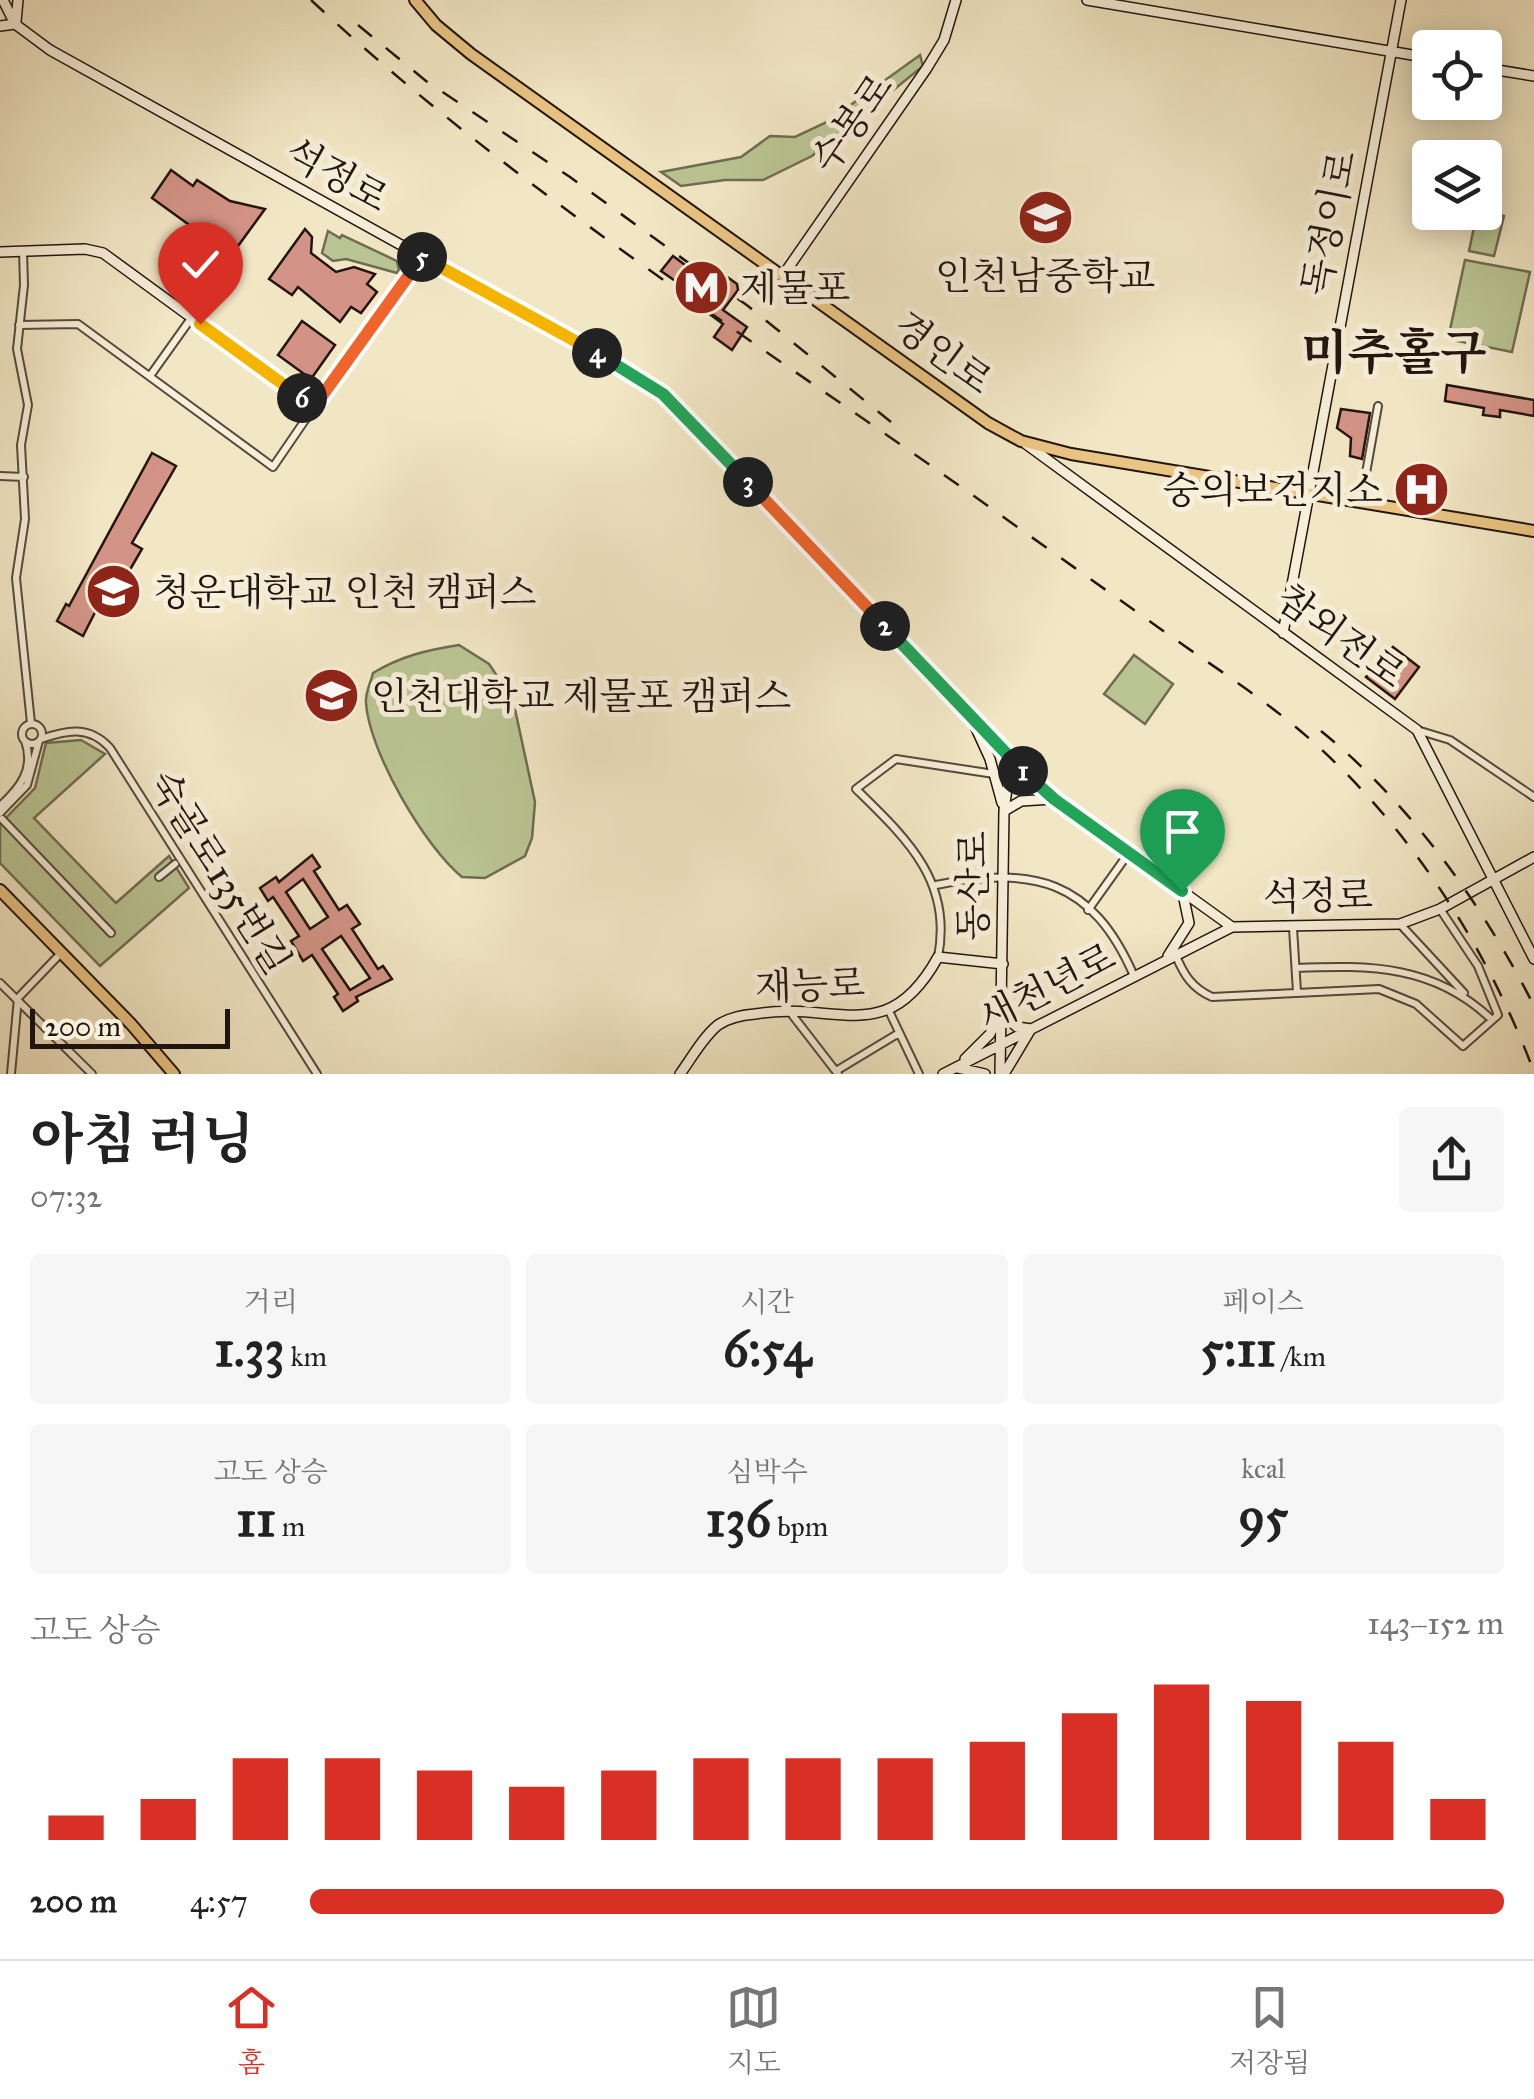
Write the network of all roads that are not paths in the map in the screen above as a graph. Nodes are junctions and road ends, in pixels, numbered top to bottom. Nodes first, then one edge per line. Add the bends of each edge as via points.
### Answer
1 (3, 0) edge
2 (18, 0) edge
3 (415, 0) edge
4 (956, 0) edge
5 (1087, 0) edge
6 (1402, 0) edge
7 (16, 24) junction
8 (0, 26) edge
9 (1392, 52) junction
10 (1412, 55) edge
11 (1502, 71) edge
12 (1534, 76) edge
13 (23, 251) junction
14 (0, 252) edge
15 (422, 257) junction
16 (784, 274) junction
17 (192, 317) junction
18 (20, 325) junction
19 (150, 376) junction
20 (1378, 406) dead end
21 (314, 407) junction
22 (1021, 440) junction
23 (0, 476) edge
24 (24, 477) junction
25 (1310, 492) junction
26 (1361, 502) junction
27 (1534, 531) edge
28 (1283, 633) junction
29 (969, 713) junction
30 (35, 725) junction
31 (1417, 730) junction
32 (56, 732) junction
33 (40, 740) junction
34 (25, 742) junction
35 (1011, 759) junction
36 (994, 774) junction
37 (1534, 797) edge
38 (1054, 799) junction
39 (0, 806) edge
40 (1004, 811) junction
41 (1, 816) edge
42 (1128, 854) junction
43 (1534, 857) edge
44 (175, 864) dead end
45 (1003, 876) junction
46 (159, 878) dead end
47 (1493, 882) junction
48 (936, 884) junction
49 (0, 890) edge
50 (1182, 891) junction
51 (1440, 909) junction
52 (1088, 910) junction
53 (1400, 924) junction
54 (1232, 927) junction
55 (1293, 928) junction
56 (111, 933) dead end
57 (62, 953) junction
58 (938, 957) junction
59 (1170, 957) junction
60 (1534, 959) edge
61 (1003, 964) junction
62 (1296, 968) junction
63 (1134, 976) junction
64 (0, 983) edge
65 (1296, 992) junction
66 (1465, 994) junction
67 (18, 998) junction
68 (889, 1011) junction
69 (790, 1012) junction
70 (1002, 1014) junction
71 (1495, 1017) junction
72 (1031, 1029) junction
73 (899, 1032) junction
74 (1001, 1045) junction
75 (956, 1068) junction
76 (837, 1072) edge
77 (12, 1074) edge
78 (92, 1074) edge
79 (174, 1074) edge
80 (317, 1074) edge
81 (680, 1074) edge
82 (919, 1074) edge
83 (943, 1074) edge
84 (985, 1074) edge
85 (1002, 1074) edge

1 - 7 main road, 석정로
2 - 7 main road
3 - 16 main road, 경인로 via 471,54
4 - 16 main road, 수봉로 via 944,40
5 - 9 main road
6 - 9 main road, 독정이로
7 - 8 main road
7 - 15 main road, 석정로 via 50,50
9 - 10 main road
9 - 25 main road, 독정이로
11 - 12 main road
13 - 14 main road
13 - 17 main road via 98,251
13 - 18 street
15 - 21 main road
15 - 29 main road, 석정로 via 663,394
16 - 22 main road, 경인로 via 988,423
17 - 19 street
17 - 21 main road
18 - 19 street via 78,324
18 - 24 street via 28,405
19 - 21 street via 274,467
20 - 26 street
22 - 25 main road, 경인로
22 - 28 main road, 참외전로
23 - 24 street
24 - 30 street via 16,578
25 - 26 main road, 경인로
25 - 28 main road, 독정이로
26 - 27 main road, 경인로
28 - 31 main road, 참외전로
29 - 35 main road, 석정로
29 - 36 main road
30 - 32 street, 숙골로135번길
30 - 33 street
30 - 34 street via 22,730
31 - 37 street via 1450,740
31 - 47 main road, 참외전로
32 - 33 street
32 - 80 street, 숙골로135번길 via 86,732 110,748
33 - 34 street
33 - 41 street via 27,785
34 - 39 street via 25,777
35 - 38 main road, 석정로
35 - 40 main road, 동산로
36 - 40 main road
36 - 48 street via 896,759 856,789
38 - 40 main road via 1021,801
38 - 42 main road, 석정로
40 - 45 main road, 동산로
41 - 56 street
42 - 50 main road, 석정로
42 - 52 street
43 - 47 main road, 석정로
44 - 46 street
45 - 48 street
45 - 52 street via 1050,882
45 - 61 main road, 동산로
47 - 51 main road, 석정로
47 - 60 main road, 참외전로
48 - 58 street
49 - 57 main road
50 - 54 main road, 석정로
50 - 59 main road via 1189,923
51 - 53 main road, 석정로
51 - 71 street via 1478,966
52 - 63 street via 1113,932
53 - 55 main road, 석정로
53 - 66 street, 석정로
54 - 55 main road, 석정로
54 - 59 main road, 새천년로
55 - 62 street
57 - 67 street
57 - 79 main road
58 - 61 main road
58 - 68 main road, 재능로 via 918,988
59 - 63 main road, 새천년로
59 - 65 street via 1212,997
61 - 70 main road, 동산로
62 - 65 street
62 - 66 street via 1370,966
63 - 72 main road, 새천년로
64 - 67 street
65 - 71 street via 1379,989 1416,1004 1463,1046
66 - 71 street, 석정로
67 - 77 street
67 - 78 street
68 - 69 main road, 재능로
68 - 73 street
69 - 76 street
69 - 81 main road, 재능로 via 722,1022
70 - 72 main road
70 - 74 main road, 동산로
70 - 75 main road
72 - 74 main road, 새천년로
72 - 85 main road
73 - 76 street
73 - 82 street
74 - 75 main road, 새천년로
74 - 85 main road, 동산로
75 - 83 main road, 새천년로
75 - 84 main road

